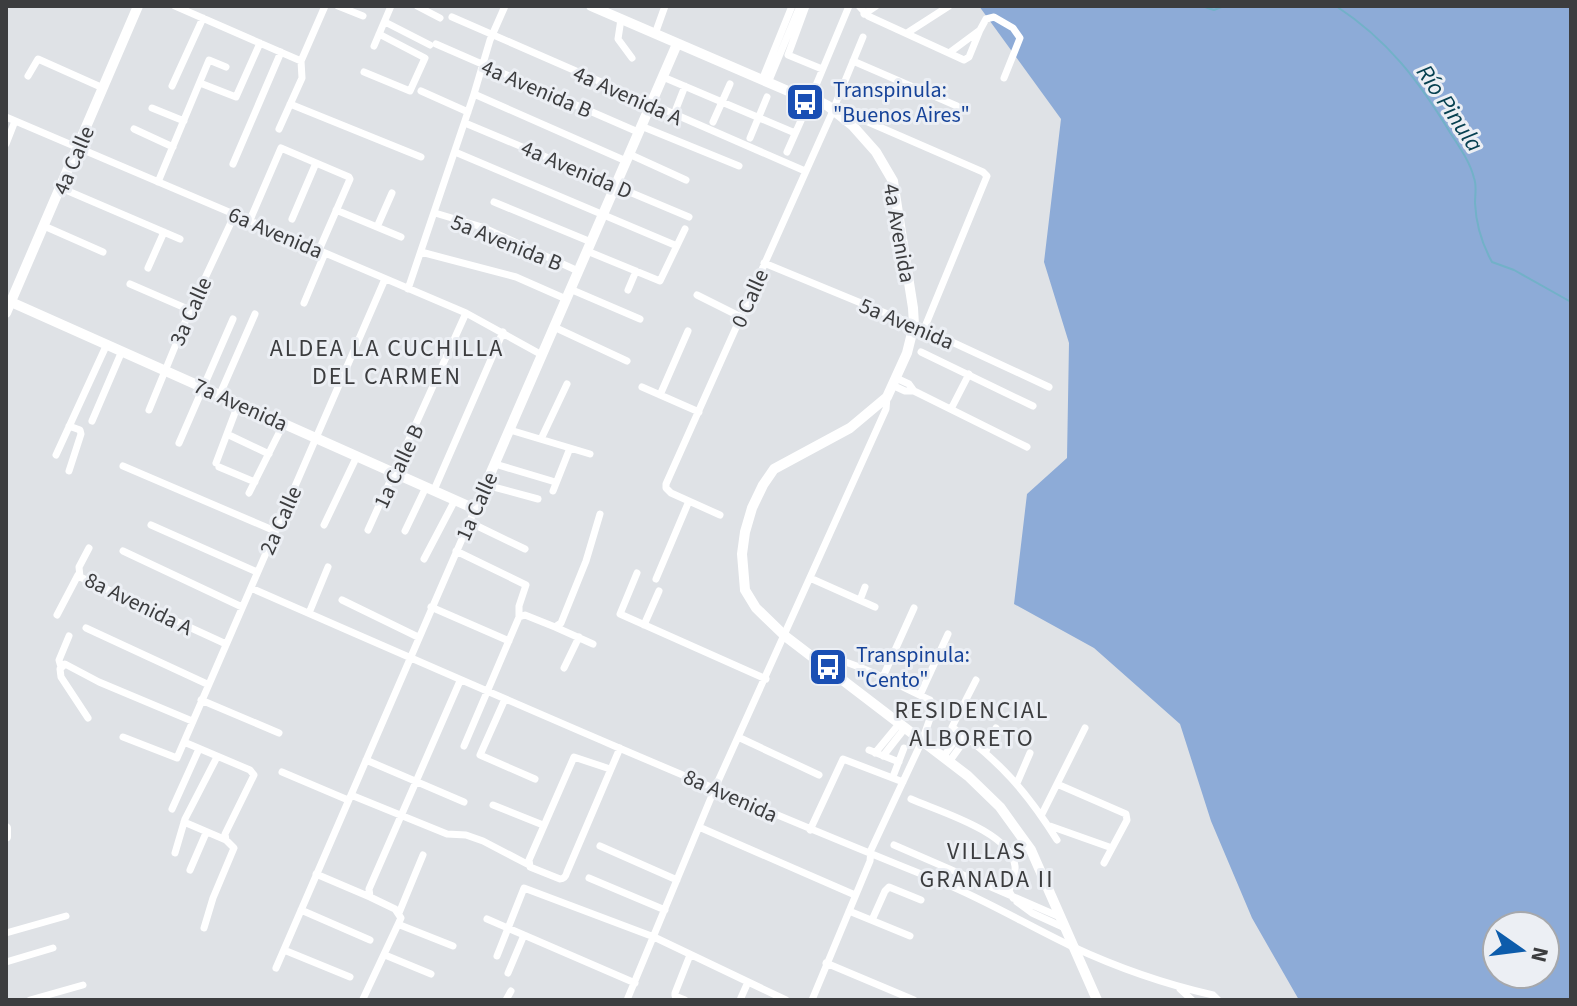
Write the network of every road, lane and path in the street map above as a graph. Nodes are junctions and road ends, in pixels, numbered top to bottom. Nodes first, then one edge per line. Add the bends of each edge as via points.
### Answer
1 (138, 6) edge
2 (175, 6) edge
3 (325, 6) edge
4 (338, 6) edge
5 (391, 6) edge
6 (417, 6) edge
7 (593, 6) edge
8 (665, 6) edge
9 (792, 6) edge
10 (800, 6) edge
11 (806, 6) edge
12 (849, 6) edge
13 (859, 6) edge
14 (876, 6) edge
15 (949, 6) edge
16 (503, 7) edge
17 (864, 14) junction
18 (363, 16) dead end
19 (452, 17) dead end
20 (203, 18) junction
21 (440, 18) dead end
22 (621, 19) junction
23 (385, 22) junction
24 (980, 30) junction
25 (907, 33) junction
26 (379, 34) junction
27 (492, 34) junction
28 (655, 34) junction
29 (863, 37) dead end
30 (260, 43) junction
31 (677, 44) junction
32 (374, 46) dead end
33 (281, 52) junction
34 (949, 53) junction
35 (632, 58) dead end
36 (301, 61) junction
37 (853, 61) junction
38 (483, 65) junction
39 (226, 67) dead end
40 (822, 69) junction
41 (364, 72) dead end
42 (28, 76) dead end
43 (663, 77) junction
44 (1004, 78) dead end
45 (765, 81) junction
46 (200, 83) junction
47 (730, 84) dead end
48 (172, 86) dead end
49 (685, 86) junction
50 (103, 88) junction
51 (814, 90) dead end
52 (421, 91) dead end
53 (474, 94) junction
54 (767, 97) dead end
55 (722, 102) junction
56 (290, 104) junction
57 (650, 105) junction
58 (957, 106) dead end
59 (152, 108) dead end
60 (676, 109) dead end
61 (468, 112) junction
62 (834, 112) junction
63 (803, 116) dead end
64 (6, 117) edge
65 (759, 118) junction
66 (15, 121) junction
67 (184, 121) junction
68 (713, 122) dead end
69 (465, 123) junction
70 (134, 129) dead end
71 (279, 129) dead end
72 (640, 129) junction
73 (795, 133) junction
74 (750, 138) dead end
75 (6, 144) edge
76 (173, 147) junction
77 (78, 148) junction
78 (455, 152) junction
79 (787, 152) dead end
80 (421, 157) dead end
81 (627, 158) junction
82 (316, 163) junction
83 (233, 164) dead end
84 (739, 166) dead end
85 (805, 171) junction
86 (686, 180) dead end
87 (158, 182) junction
88 (616, 185) junction
89 (61, 188) junction
90 (392, 193) dead end
91 (494, 202) dead end
92 (336, 210) junction
93 (435, 213) junction
94 (235, 214) junction
95 (602, 215) junction
96 (689, 217) dead end
97 (292, 219) dead end
98 (250, 220) junction
99 (44, 226) junction
100 (377, 227) junction
101 (685, 229) dead end
102 (164, 232) junction
103 (401, 237) dead end
104 (180, 239) dead end
105 (677, 246) junction
106 (589, 247) junction
107 (322, 251) junction
108 (103, 252) dead end
109 (421, 252) junction
110 (764, 263) junction
111 (148, 268) dead end
112 (578, 271) junction
113 (636, 271) junction
114 (385, 279) junction
115 (130, 284) dead end
116 (408, 289) junction
117 (628, 290) dead end
118 (568, 294) junction
119 (697, 295) dead end
120 (9, 300) edge
121 (304, 303) dead end
122 (190, 310) junction
123 (6, 313) edge
124 (466, 313) junction
125 (255, 314) dead end
126 (741, 317) junction
127 (233, 319) dead end
128 (640, 319) dead end
129 (554, 327) junction
130 (919, 327) junction
131 (688, 331) dead end
132 (503, 332) junction
133 (107, 344) junction
134 (122, 351) junction
135 (921, 352) dead end
136 (542, 355) junction
137 (627, 361) dead end
138 (164, 370) junction
139 (969, 374) junction
140 (894, 382) junction
141 (567, 384) dead end
142 (202, 386) junction
143 (642, 387) dead end
144 (1049, 387) dead end
145 (220, 394) junction
146 (660, 395) junction
147 (887, 397) junction
148 (239, 402) junction
149 (1033, 406) dead end
150 (951, 409) junction
151 (149, 410) dead end
152 (699, 412) junction
153 (92, 421) dead end
154 (284, 423) junction
155 (69, 426) junction
156 (510, 430) junction
157 (231, 436) dead end
158 (316, 438) junction
159 (541, 439) junction
160 (179, 443) dead end
161 (1027, 447) dead end
162 (570, 448) junction
163 (269, 454) junction
164 (590, 454) dead end
165 (56, 455) dead end
166 (357, 456) junction
167 (495, 464) junction
168 (123, 466) dead end
169 (69, 471) dead end
170 (395, 472) junction
171 (552, 481) dead end
172 (255, 482) junction
173 (486, 485) junction
174 (430, 489) junction
175 (553, 491) dead end
176 (249, 493) dead end
177 (538, 499) dead end
178 (455, 500) junction
179 (689, 501) junction
180 (475, 509) junction
181 (600, 514) dead end
182 (720, 515) dead end
183 (469, 522) junction
184 (151, 525) dead end
185 (324, 525) dead end
186 (368, 530) dead end
187 (275, 531) junction
188 (405, 531) dead end
189 (89, 548) dead end
190 (525, 549) dead end
191 (123, 551) dead end
192 (456, 551) junction
193 (424, 559) dead end
194 (328, 567) dead end
195 (257, 572) junction
196 (637, 573) dead end
197 (78, 575) junction
198 (810, 578) junction
199 (656, 579) dead end
200 (865, 587) dead end
201 (251, 588) junction
202 (659, 591) dead end
203 (342, 600) dead end
204 (860, 600) junction
205 (242, 607) junction
206 (431, 607) junction
207 (875, 607) dead end
208 (914, 608) dead end
209 (309, 613) junction
210 (57, 615) dead end
211 (519, 617) junction
212 (644, 625) junction
213 (555, 627) junction
214 (86, 628) dead end
215 (948, 634) dead end
216 (69, 636) dead end
217 (785, 636) junction
218 (418, 637) junction
219 (579, 637) junction
220 (509, 641) junction
221 (226, 644) junction
222 (593, 644) dead end
223 (798, 647) junction
224 (812, 654) junction
225 (409, 657) junction
226 (61, 667) junction
227 (564, 668) dead end
228 (766, 679) junction
229 (882, 679) junction
230 (976, 680) dead end
231 (460, 681) junction
232 (207, 684) junction
233 (487, 692) junction
234 (860, 694) junction
235 (920, 695) junction
236 (505, 699) junction
237 (201, 700) junction
238 (88, 718) dead end
239 (192, 721) junction
240 (902, 726) junction
241 (996, 728) dead end
242 (1085, 728) dead end
243 (279, 733) dead end
244 (964, 735) junction
245 (123, 737) dead end
246 (738, 737) junction
247 (922, 741) junction
248 (184, 742) junction
249 (464, 746) dead end
250 (620, 748) junction
251 (904, 748) dead end
252 (199, 749) junction
253 (986, 751) junction
254 (1030, 753) dead end
255 (217, 757) junction
256 (366, 760) junction
257 (946, 760) junction
258 (899, 762) junction
259 (610, 769) junction
260 (282, 772) dead end
261 (894, 774) dead end
262 (819, 775) dead end
263 (535, 779) dead end
264 (416, 781) junction
265 (903, 782) junction
266 (1017, 783) junction
267 (1057, 784) junction
268 (715, 788) junction
269 (349, 798) junction
270 (911, 799) dead end
271 (464, 802) dead end
272 (493, 805) dead end
273 (172, 809) dead end
274 (1042, 814) junction
275 (401, 815) junction
276 (184, 822) junction
277 (543, 825) junction
278 (1048, 825) junction
279 (699, 827) junction
280 (6, 828) edge
281 (810, 830) junction
282 (206, 833) junction
283 (6, 837) edge
284 (226, 840) junction
285 (1057, 840) dead end
286 (894, 845) dead end
287 (600, 846) dead end
288 (1112, 848) junction
289 (175, 853) dead end
290 (423, 855) dead end
291 (871, 855) junction
292 (1104, 863) dead end
293 (529, 865) junction
294 (190, 870) dead end
295 (316, 874) junction
296 (589, 878) dead end
297 (677, 880) junction
298 (855, 895) junction
299 (370, 897) junction
300 (1013, 898) junction
301 (921, 900) dead end
302 (301, 910) junction
303 (665, 910) junction
304 (849, 911) junction
305 (399, 913) junction
306 (66, 916) dead end
307 (487, 919) dead end
308 (872, 920) junction
309 (1062, 922) junction
310 (400, 925) junction
311 (204, 928) dead end
312 (508, 928) junction
313 (6, 933) edge
314 (524, 935) junction
315 (910, 936) dead end
316 (654, 937) junction
317 (370, 940) dead end
318 (453, 946) dead end
319 (1073, 947) junction
320 (53, 948) dead end
321 (284, 950) junction
322 (385, 955) junction
323 (690, 955) junction
324 (497, 956) dead end
325 (6, 962) edge
326 (826, 963) junction
327 (276, 968) dead end
328 (508, 973) dead end
329 (431, 974) dead end
330 (350, 977) dead end
331 (748, 982) junction
332 (635, 983) junction
333 (83, 985) dead end
334 (1178, 987) junction
335 (511, 991) dead end
336 (1215, 998) edge
337 (363, 999) edge
338 (1189, 999) edge
339 (30, 1000) edge
340 (506, 1000) edge
341 (627, 1000) edge
342 (685, 1000) edge
343 (740, 1000) edge
344 (786, 1000) edge
345 (812, 1000) edge
346 (914, 1000) edge
347 (1097, 1000) edge

1 - 50 main road, 4a Calle
2 - 20 street
3 - 36 street
4 - 18 street
5 - 23 street
6 - 21 street
7 - 22 main road, 4a Avenida
8 - 28 street
9 - 45 street
10 - 45 street
11 - 40 street via 788,55
12 - 40 street
13 - 17 street
14 - 17 street
15 - 25 street
16 - 27 street
17 - 25 street
19 - 27 street, 4a Avenida A
20 - 30 street
20 - 48 street
22 - 28 main road, 4a Avenida
22 - 35 street via 618,39
23 - 26 street
23 - 38 street, 4a Avenida B
24 - 34 street
24 - 34 street via 967,60
24 - 44 street via 994,17 1020,38
25 - 34 street
26 - 32 street
26 - 41 street via 425,58 409,91
27 - 38 street
27 - 57 street, 4a Avenida A
28 - 31 main road, 4a Avenida
29 - 37 street, 0 Calle
30 - 33 street
30 - 46 street via 235,98
31 - 43 main road, 1a Calle
31 - 45 main road, 4a Avenida
33 - 36 street
33 - 83 street
36 - 56 street via 302,78
37 - 58 street
37 - 62 street, 0 Calle
38 - 53 street
38 - 72 street, 4a Avenida B
39 - 46 street via 209,60
40 - 51 street
42 - 50 street via 38,59
43 - 49 street
43 - 57 main road, 1a Calle
45 - 62 main road, 4a Avenida via 809,96
46 - 67 street
47 - 55 street
49 - 55 street
49 - 60 street
50 - 77 main road, 4a Calle
52 - 61 street
53 - 61 street
53 - 81 street
54 - 65 street
55 - 65 street
55 - 68 street
56 - 71 street
56 - 80 street
57 - 72 main road, 1a Calle
57 - 85 street, 4a Avenida A
59 - 67 street
61 - 69 street
62 - 85 street, 0 Calle
62 - 130 main road, 4a Avenida via 869,143 893,181
62 - 130 street, 4a Avenida via 940,152 983,172 987,180
63 - 73 street
64 - 66 street, 6a Avenida
65 - 73 street
65 - 74 street
66 - 75 street
66 - 77 street, 6a Avenida
67 - 76 street
69 - 78 street
69 - 88 street, 4a Avenida D
70 - 76 street
72 - 81 main road, 1a Calle
72 - 84 street, 4a Avenida B
73 - 79 street
76 - 87 street
77 - 87 street, 6a Avenida
77 - 89 main road, 4a Calle
78 - 93 street
78 - 95 street
81 - 86 street
81 - 88 main road, 1a Calle
82 - 92 street via 350,178
82 - 97 street
82 - 98 street via 281,148
85 - 110 street, 0 Calle
87 - 94 street, 6a Avenida
88 - 95 main road, 1a Calle
88 - 96 street, 4a Avenida D
89 - 99 main road, 4a Calle
89 - 102 street
90 - 100 street
91 - 106 street, 5a Avenida B
92 - 100 street
92 - 107 street
93 - 109 street
93 - 112 street, 5a Avenida B via 482,227
94 - 98 street, 6a Avenida
94 - 122 street, 3a Calle
95 - 105 street
95 - 106 main road, 1a Calle
98 - 107 street, 6a Avenida
99 - 108 street
99 - 120 main road, 4a Calle
100 - 103 street
101 - 105 street, 5a Avenida B
102 - 104 street
102 - 111 street
105 - 113 street, 5a Avenida B via 662,281
106 - 112 main road, 1a Calle
106 - 113 street, 5a Avenida B
107 - 114 street, 6a Avenida
107 - 121 street
109 - 116 street
109 - 118 street
110 - 126 street, 0 Calle
110 - 130 street, 5a Avenida
112 - 118 main road, 1a Calle
113 - 117 street
114 - 116 street, 6a Avenida
114 - 158 street, 2a Calle
115 - 122 street
116 - 124 street, 6a Avenida
118 - 128 street
118 - 129 main road, 1a Calle
119 - 126 street
120 - 123 main road, 4a Calle
120 - 133 main road, 7a Avenida
122 - 138 street, 3a Calle
124 - 132 street, 6a Avenida
124 - 170 street, 1a Calle B
125 - 145 street
126 - 152 street, 0 Calle
127 - 142 street
129 - 136 main road, 1a Calle
129 - 137 street
130 - 140 main road
130 - 144 street, 5a Avenida
131 - 146 street
132 - 136 street, 6a Avenida
132 - 174 street
133 - 134 main road, 7a Avenida
133 - 155 street
134 - 138 main road, 7a Avenida
134 - 153 street
135 - 139 street
136 - 156 main road, 1a Calle
138 - 142 main road, 7a Avenida
138 - 151 street, 3a Calle
139 - 149 street
139 - 150 street
140 - 147 main road
140 - 150 street via 909,384
141 - 159 street
142 - 145 main road, 7a Avenida
142 - 160 street
143 - 146 street
145 - 148 main road, 7a Avenida
146 - 152 street
147 - 198 street
147 - 217 main road via 850,428 774,469 752,508 742,554 745,590
148 - 154 main road, 7a Avenida
148 - 172 street via 217,465
150 - 161 street
152 - 179 street, 0 Calle via 666,484 667,490
154 - 158 main road, 7a Avenida
154 - 163 street
155 - 165 street
155 - 169 street via 81,431
156 - 159 street
156 - 167 main road, 1a Calle
157 - 163 street
158 - 166 main road, 7a Avenida
158 - 187 street, 2a Calle
159 - 162 street
162 - 164 street
162 - 175 street
163 - 172 street
166 - 170 main road, 7a Avenida
166 - 185 street
167 - 171 street
167 - 173 main road, 1a Calle
168 - 187 street
170 - 174 main road, 7a Avenida
170 - 186 street, 1a Calle B
172 - 176 street
173 - 177 street
173 - 180 main road, 1a Calle
174 - 178 main road, 7a Avenida
174 - 188 street
178 - 180 main road, 7a Avenida
178 - 193 street
179 - 182 street
179 - 199 street
180 - 183 street, 1a Calle
181 - 213 street via 586,561
183 - 190 street
183 - 192 street, 1a Calle
184 - 195 street
187 - 195 street, 2a Calle
189 - 197 street, 8a Avenida A
191 - 205 street
192 - 206 street, 1a Calle
192 - 211 street via 526,585
194 - 209 street
195 - 201 street, 2a Calle
196 - 212 street via 620,610
197 - 210 street
197 - 221 street, 8a Avenida A
198 - 204 street
198 - 217 street
200 - 204 street
201 - 205 street, 2a Calle
201 - 209 street, 8a Avenida
202 - 212 street
203 - 218 street
204 - 207 street
205 - 221 street, 2a Calle
206 - 218 street, 1a Calle
206 - 220 street
208 - 229 street
209 - 225 street, 8a Avenida
211 - 213 street
211 - 220 street
212 - 228 street
213 - 219 street
214 - 232 street
215 - 235 street
216 - 226 street
217 - 223 main road
217 - 228 street
218 - 225 street, 1a Calle
219 - 222 street
219 - 227 street
220 - 233 street
221 - 232 street, 2a Calle
223 - 224 main road
223 - 234 main road via 808,660
224 - 229 street via 830,656
224 - 234 main road
225 - 231 street, 8a Avenida
225 - 256 street, 1a Calle
226 - 238 street via 61,677
226 - 239 street via 66,664
228 - 246 street
229 - 235 street
230 - 244 street via 952,727
231 - 233 street, 8a Avenida
231 - 264 street
232 - 237 street, 2a Calle
233 - 236 street, 8a Avenida
233 - 249 street
234 - 240 main road
235 - 247 street via 934,707
236 - 250 street, 8a Avenida
236 - 263 street via 480,755
237 - 239 street, 2a Calle
237 - 243 street
239 - 248 street, 2a Calle
240 - 247 main road
240 - 258 street via 876,753
241 - 253 street
242 - 267 street
244 - 253 street
244 - 257 street
245 - 248 street, 2a Calle via 173,758
246 - 262 street
246 - 268 street
247 - 257 main road
247 - 265 street
248 - 252 street
250 - 259 street
250 - 268 street, 8a Avenida
251 - 258 street
252 - 255 street
252 - 273 street
253 - 266 street
254 - 266 street
255 - 276 street
255 - 284 street via 252,771 252,783
256 - 264 street
256 - 269 street, 1a Calle
257 - 309 main road via 1014,824
258 - 261 street
259 - 277 street via 574,757
259 - 293 street via 564,878
260 - 269 street
264 - 271 street
264 - 275 street
265 - 281 street via 843,759
265 - 291 street
266 - 274 street
267 - 274 street
267 - 288 street via 1126,814
268 - 279 street
268 - 281 street, 8a Avenida
269 - 275 street
269 - 295 street, 1a Calle
270 - 300 street via 988,832 1003,844 1015,862 1009,891
272 - 277 street
274 - 278 street
275 - 293 street via 447,834 483,841
275 - 299 street via 371,883
276 - 282 street
276 - 289 street
277 - 293 street
278 - 285 street
278 - 288 street
279 - 297 street
279 - 298 street
280 - 283 main road
281 - 291 street, 8a Avenida
282 - 284 street
282 - 294 street
284 - 311 street via 234,848
286 - 300 street
287 - 297 street
288 - 292 street
290 - 305 street
291 - 298 street
291 - 319 street, 8a Avenida via 949,885
295 - 299 street
295 - 302 street, 1a Calle
296 - 303 street
297 - 303 street
298 - 304 street
299 - 305 street
300 - 309 street via 1032,913
301 - 308 street via 889,887
302 - 317 street
302 - 321 street, 1a Calle
303 - 316 street
304 - 308 street
304 - 326 street
305 - 310 street
306 - 313 street
307 - 312 street
308 - 315 street
309 - 319 main road
310 - 318 street
310 - 322 street
312 - 314 street
312 - 316 street via 524,888
312 - 324 street
314 - 328 street
314 - 332 street
316 - 323 street
316 - 332 street
319 - 334 street, 8a Avenida
319 - 347 main road
320 - 325 street
321 - 327 street, 1a Calle
321 - 330 street
322 - 329 street
322 - 337 street
323 - 331 street
323 - 342 street via 675,993
326 - 345 street
326 - 346 street
331 - 343 street
331 - 344 street
332 - 341 street
333 - 339 street
334 - 336 street, 8a Avenida
334 - 338 street
335 - 340 street

